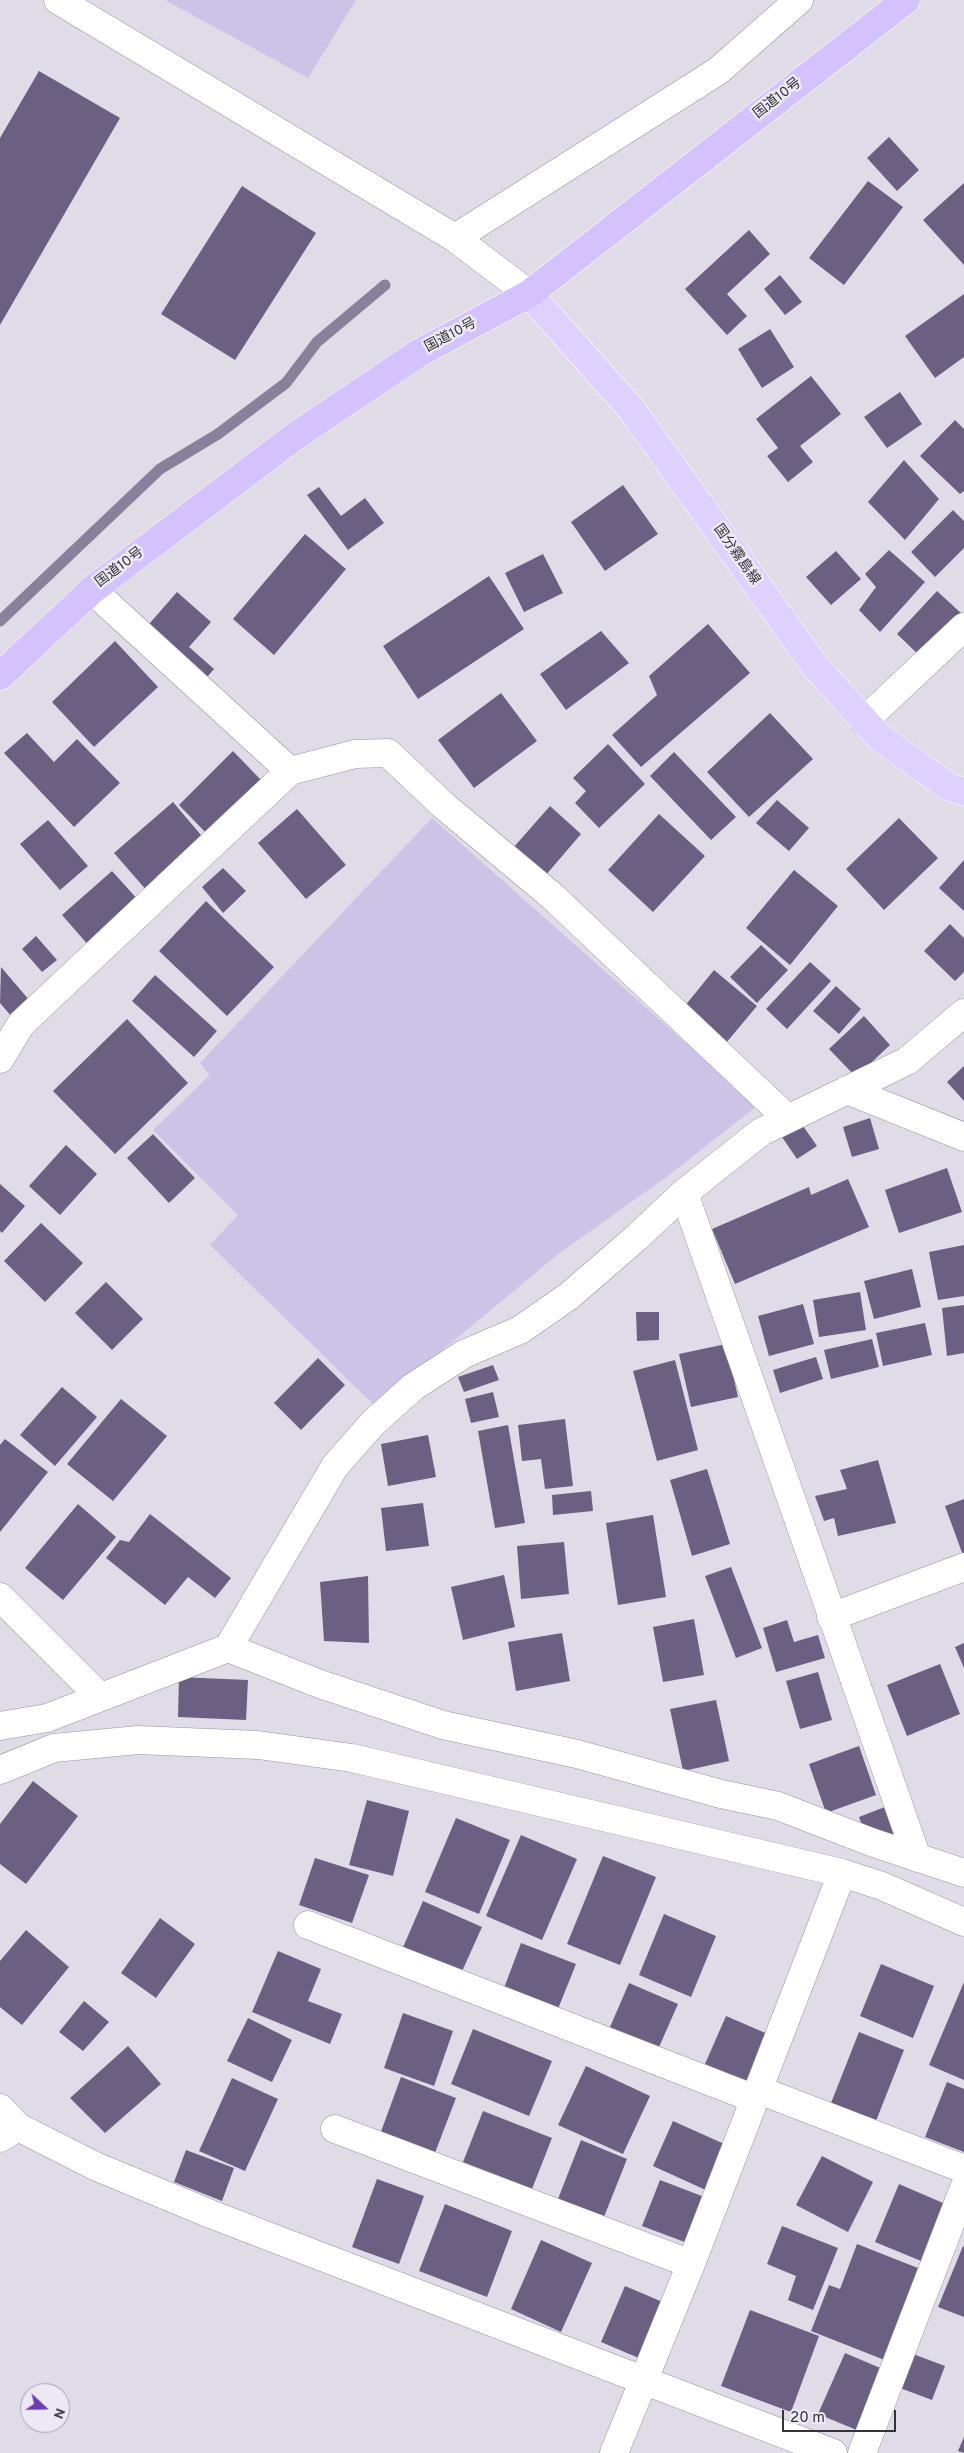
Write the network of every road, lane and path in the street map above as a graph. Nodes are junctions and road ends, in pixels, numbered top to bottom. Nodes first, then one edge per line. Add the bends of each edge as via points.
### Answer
1 (799, 0) edge
2 (906, 0) edge
3 (72, 4) edge
4 (455, 238) junction
5 (529, 294) junction
6 (92, 590) junction
7 (964, 627) edge
8 (0, 676) edge
9 (864, 721) junction
10 (290, 771) junction
11 (964, 792) edge
12 (964, 1014) edge
13 (0, 1059) edge
14 (848, 1090) junction
15 (788, 1119) junction
16 (964, 1137) edge
17 (684, 1193) junction
18 (964, 1567) edge
19 (0, 1597) edge
20 (832, 1617) junction
21 (228, 1648) junction
22 (100, 1697) junction
23 (0, 1726) edge
24 (0, 1770) edge
25 (917, 1858) junction
26 (842, 1873) junction
27 (964, 1873) edge
28 (964, 1922) edge
29 (308, 1925) dead end
30 (757, 2094) junction
31 (6, 2124) edge
32 (336, 2129) dead end
33 (964, 2169) edge
34 (964, 2188) edge
35 (691, 2264) junction
36 (644, 2379) junction
37 (614, 2453) edge
38 (833, 2453) edge
39 (862, 2453) edge

1 - 4 street via 718,71
2 - 5 highway, 国道10号
3 - 4 street
4 - 5 street
5 - 6 highway, 国道10号 via 419,353 298,434
5 - 9 main road, 国分霧島線 via 632,410 814,666
6 - 8 highway, 国道10号
6 - 10 street
7 - 9 street
9 - 11 main road, 国分霧島線 via 880,738 949,786
10 - 13 street via 21,1024
10 - 15 street via 355,754 388,753 552,896
12 - 14 street via 907,1061
14 - 15 street
14 - 16 street
15 - 17 street via 761,1132
17 - 20 street
17 - 21 street via 569,1296 520,1330 464,1354 413,1387 373,1423 336,1466
18 - 20 street
19 - 22 street
20 - 25 street
21 - 22 street
21 - 25 street via 443,1726 577,1754 721,1794 778,1806
22 - 23 street via 47,1718
24 - 26 street via 54,1748 138,1740 258,1745 352,1758
25 - 27 street
26 - 28 street via 882,1886
26 - 30 street
29 - 30 street
30 - 33 street
30 - 35 street
31 - 36 street via 95,2166 213,2215
32 - 35 street
34 - 39 street
35 - 36 street
36 - 37 street
36 - 38 street

